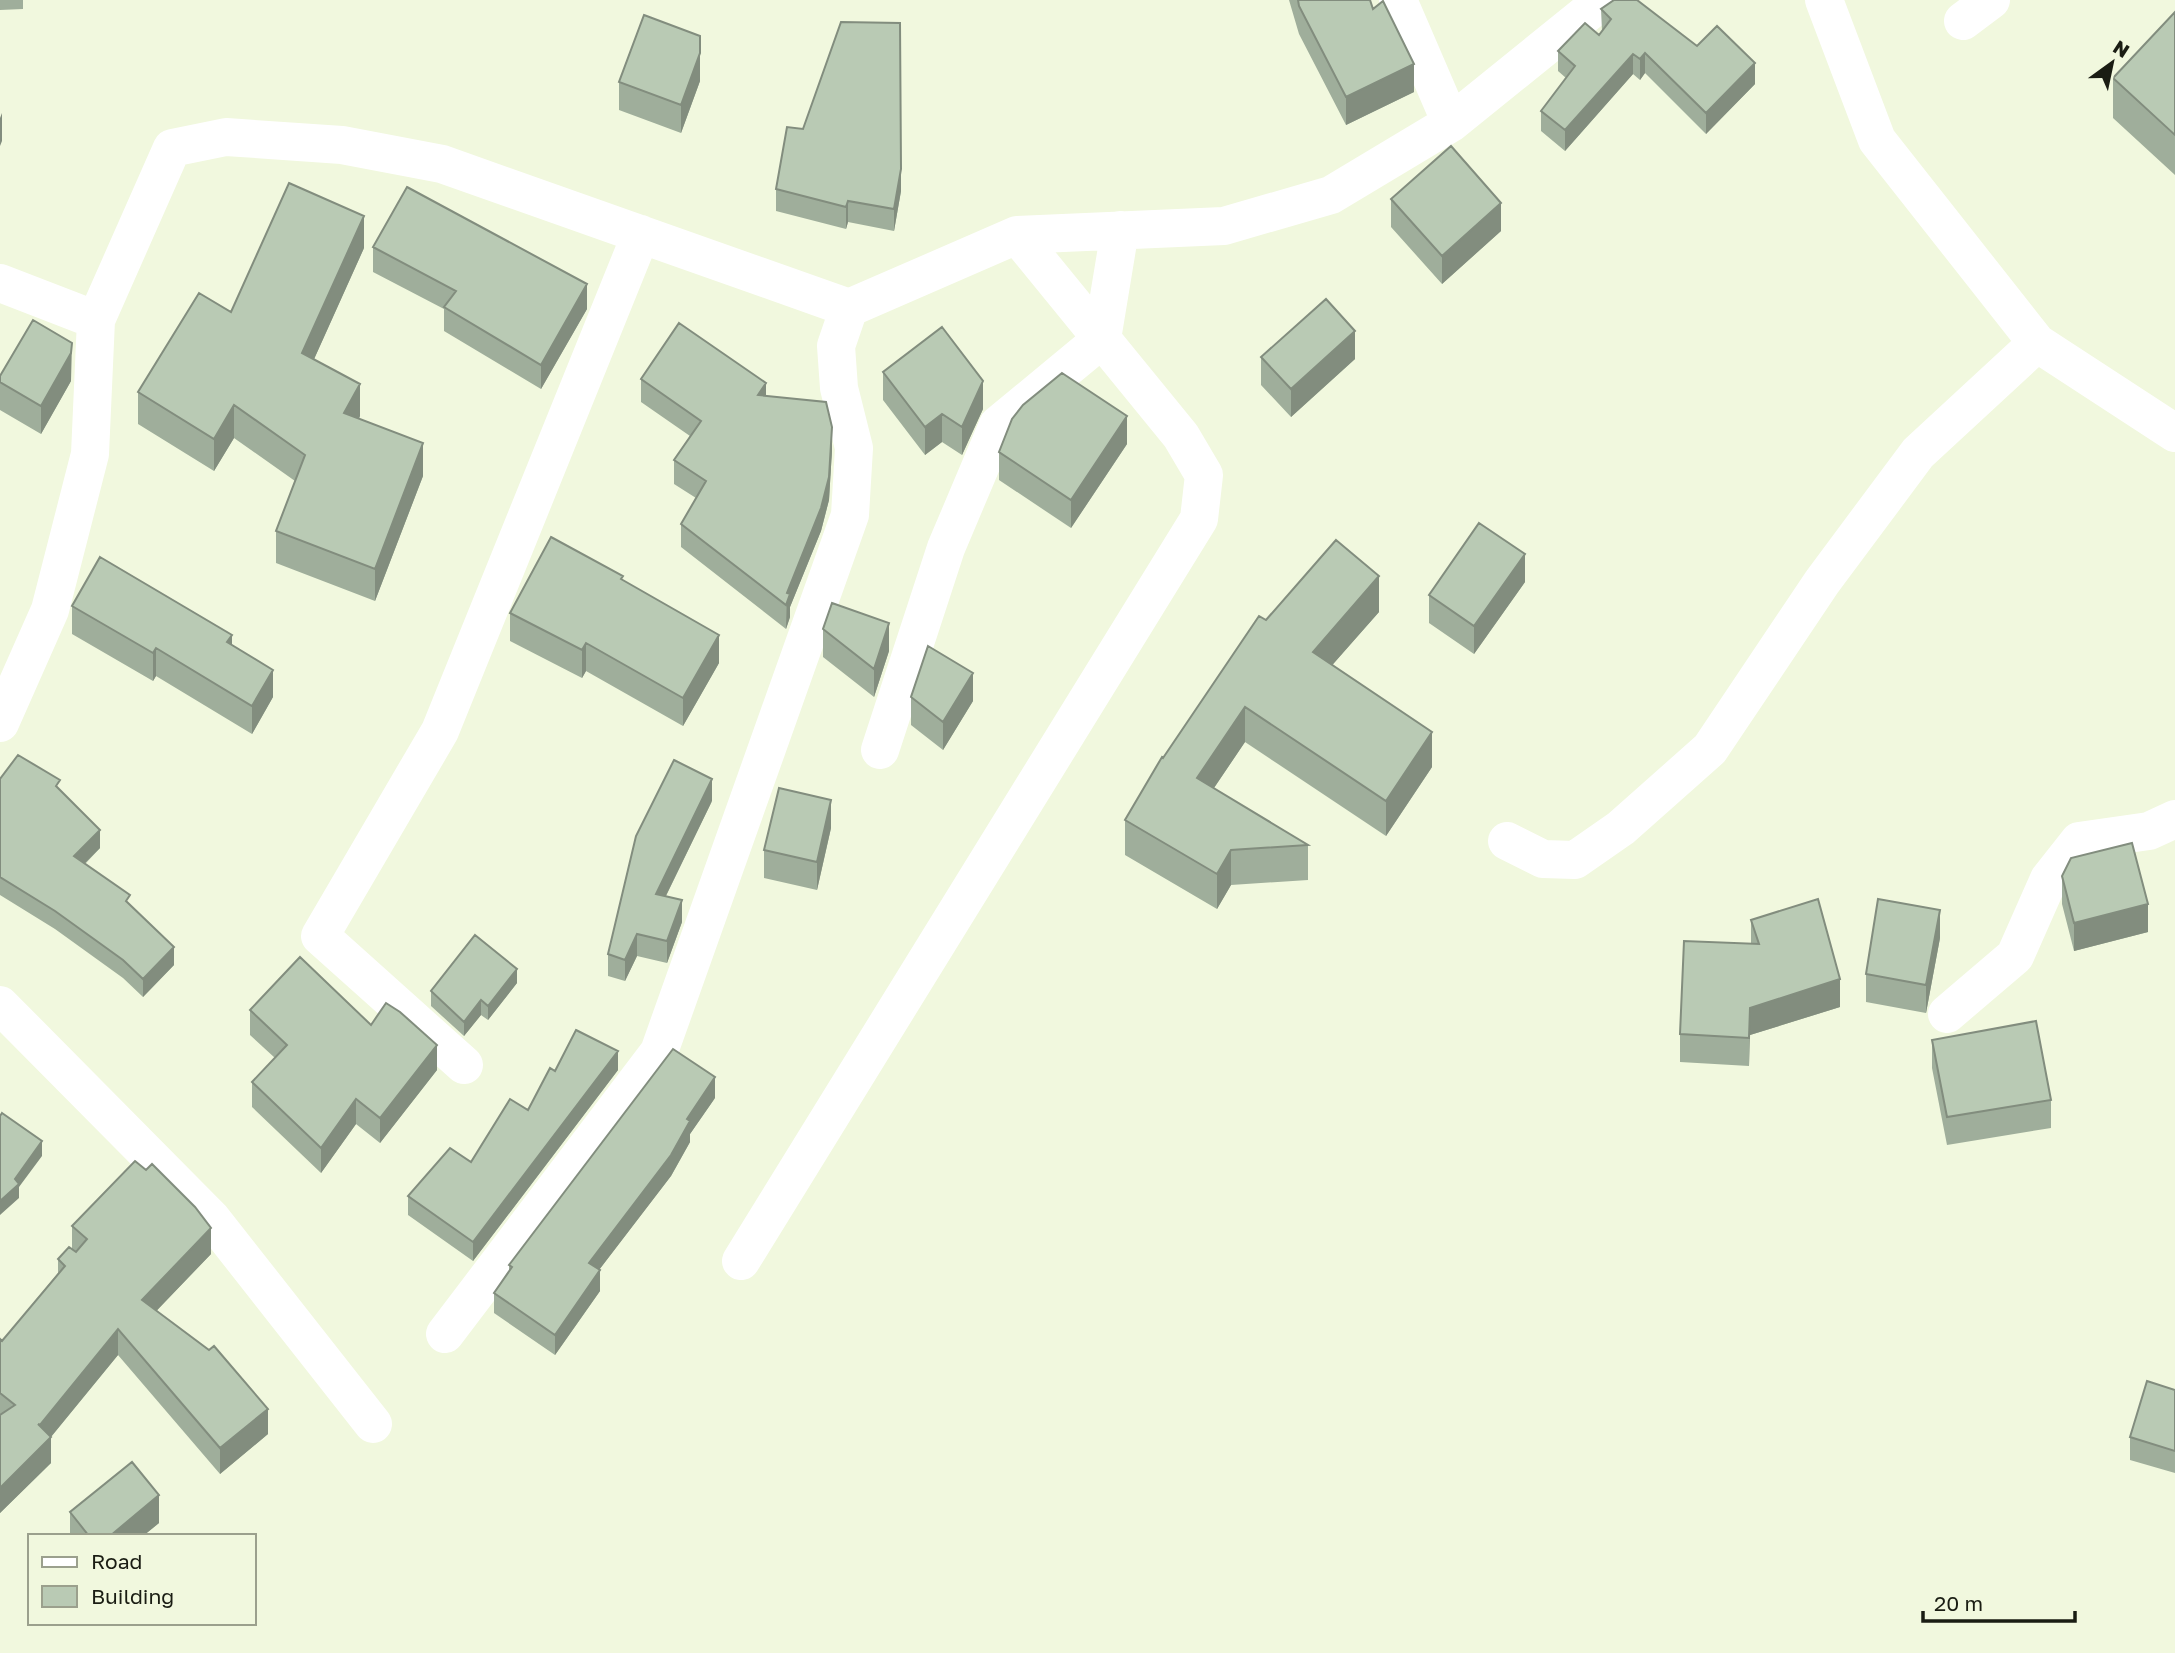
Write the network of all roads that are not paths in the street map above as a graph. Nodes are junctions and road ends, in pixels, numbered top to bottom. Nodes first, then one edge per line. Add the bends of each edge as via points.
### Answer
1 (1398, 0) edge
2 (1608, 0) edge
3 (1824, 0) edge
4 (1451, 123) junction
5 (1120, 230) junction
6 (641, 234) junction
7 (1017, 235) junction
8 (0, 283) edge
9 (849, 308) junction
10 (96, 320) junction
11 (1102, 339) junction
12 (2037, 343) junction
13 (2175, 433) edge
14 (0, 723) edge
15 (880, 750) dead end
16 (2175, 819) edge
17 (1507, 841) dead end
18 (0, 1005) edge
19 (1947, 1014) dead end
20 (464, 1065) dead end
21 (741, 1261) dead end
22 (444, 1334) dead end
23 (373, 1424) dead end

1 - 4 street
2 - 4 street
3 - 12 street via 1877,140
4 - 5 street via 1332,195 1224,226
5 - 7 street
5 - 11 street
6 - 9 street
6 - 10 street via 442,164 342,145 226,137 172,148
6 - 20 street via 440,731 320,936
7 - 9 street
7 - 11 street
8 - 10 street
9 - 22 street via 836,346 839,388 854,449 850,515 659,1052
10 - 14 street via 90,454 50,610
11 - 15 street via 998,425 946,548
11 - 21 street via 1181,436 1204,475 1199,519
12 - 13 street
12 - 17 street via 1918,453 1822,582 1710,748 1621,828 1575,860 1543,859
16 - 19 street via 2148,831 2079,841 2049,879 2015,956
18 - 23 street via 211,1218

